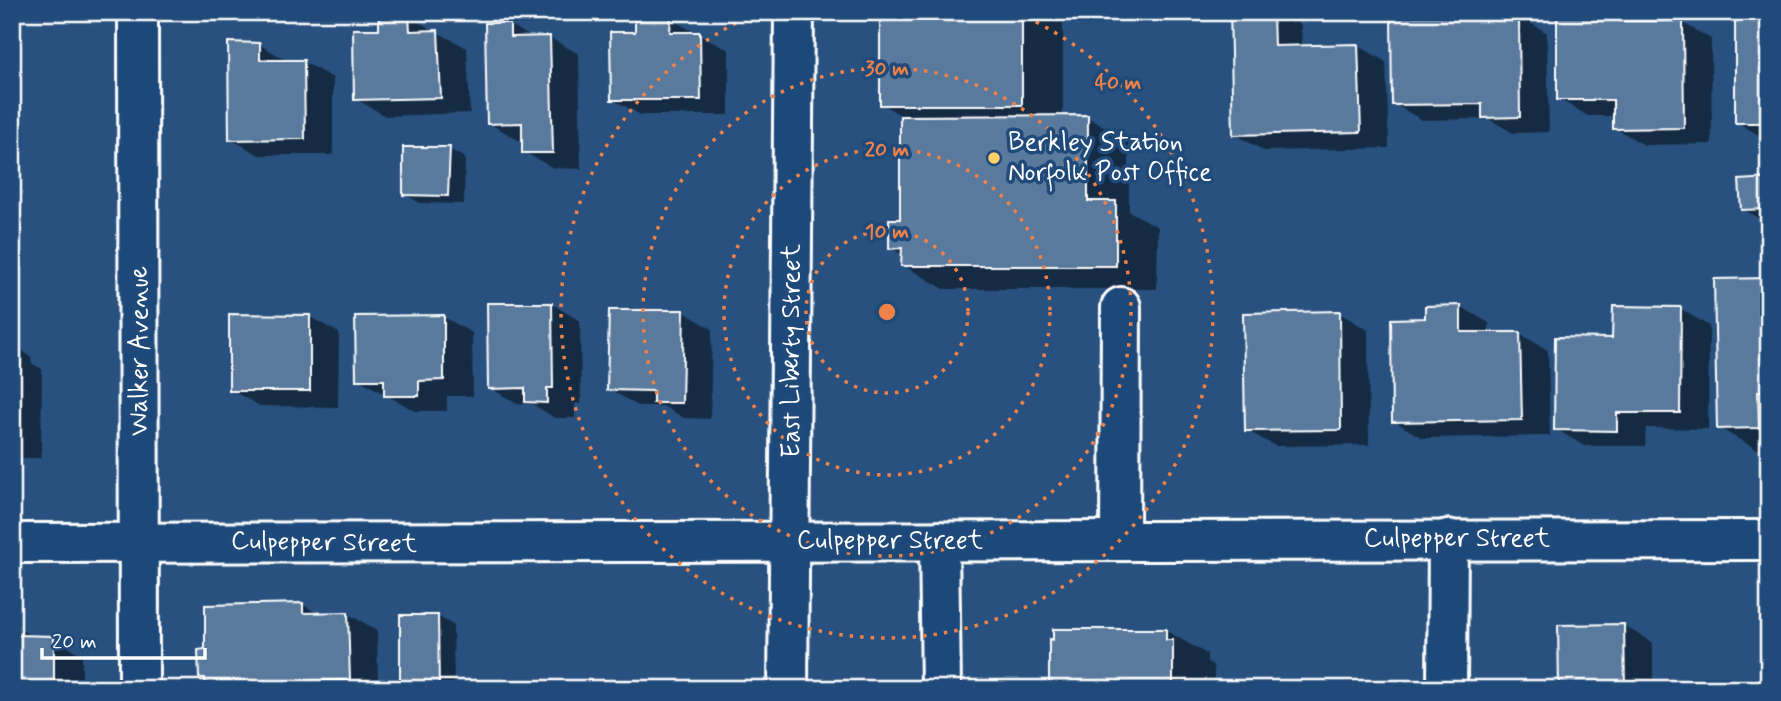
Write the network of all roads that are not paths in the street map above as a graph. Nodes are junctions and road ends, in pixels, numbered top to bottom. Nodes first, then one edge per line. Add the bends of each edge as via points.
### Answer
1 (138, 12) edge
2 (794, 12) edge
3 (1121, 307) dead end
4 (1448, 538) junction
5 (1120, 540) junction
6 (1769, 540) edge
7 (140, 541) junction
8 (939, 541) junction
9 (790, 542) junction
10 (12, 543) edge
11 (139, 689) edge
12 (788, 689) edge
13 (941, 689) edge
14 (1447, 689) edge

1 - 7 street, Walker Avenue
2 - 9 street, East Liberty Street
3 - 5 street
4 - 5 street, Culpepper Street
4 - 6 street, Culpepper Street
4 - 14 street
5 - 8 street, Culpepper Street
7 - 9 street, Culpepper Street
7 - 10 street, Culpepper Street
7 - 11 street, Walker Avenue
8 - 9 street, Culpepper Street
8 - 13 street
9 - 12 street, East Liberty Street

